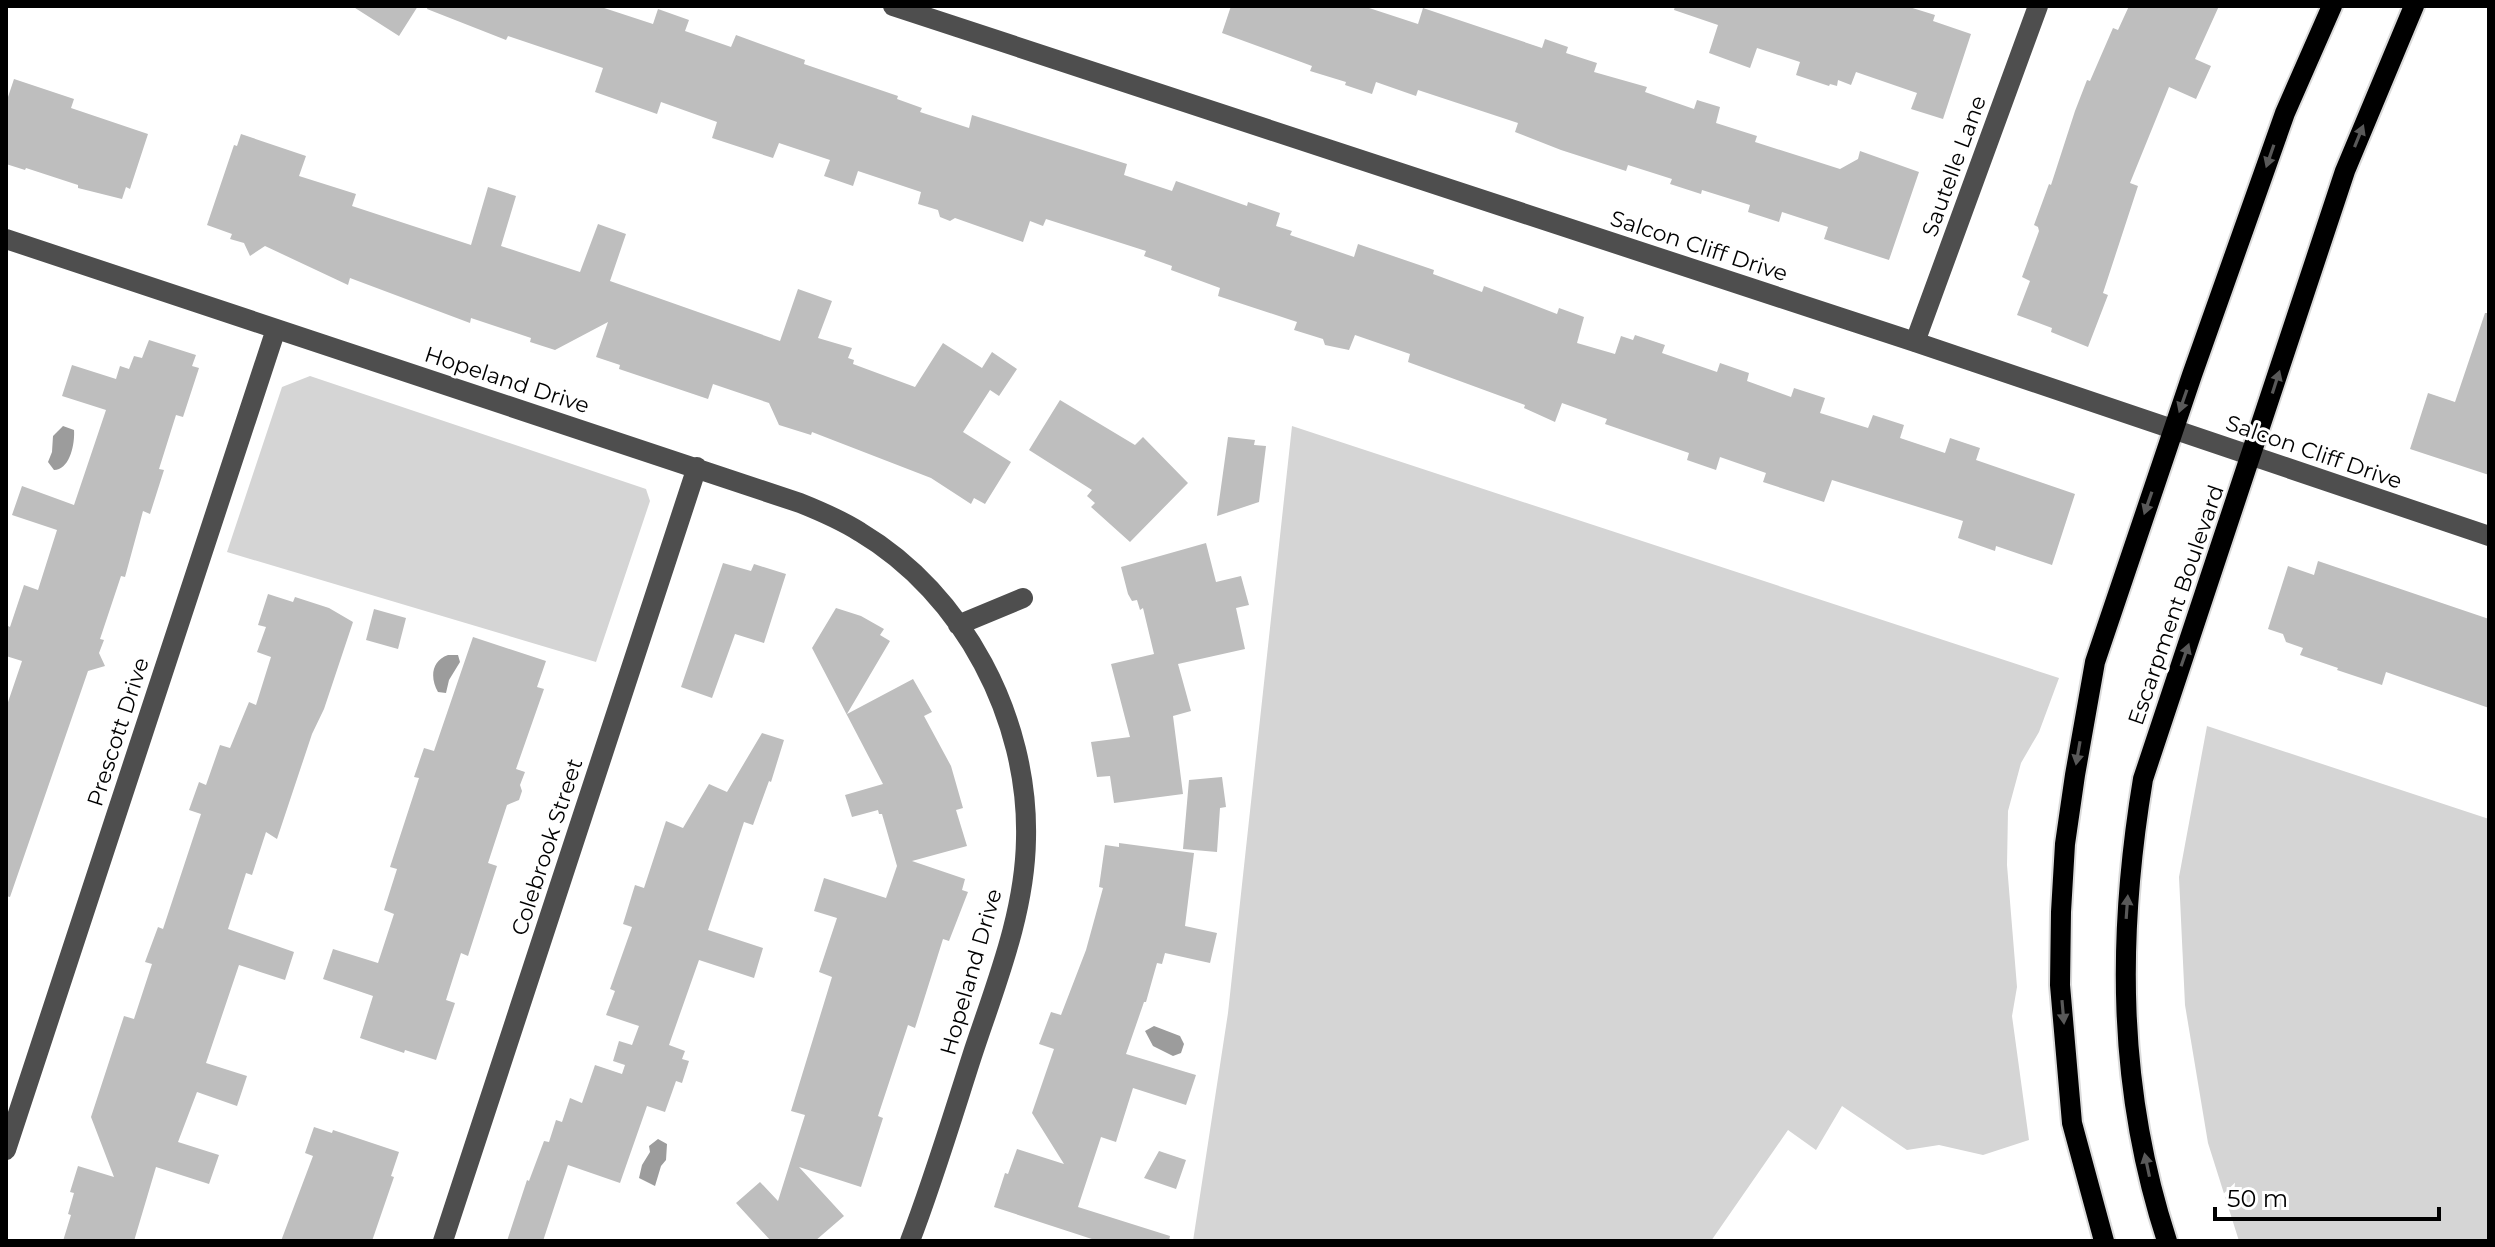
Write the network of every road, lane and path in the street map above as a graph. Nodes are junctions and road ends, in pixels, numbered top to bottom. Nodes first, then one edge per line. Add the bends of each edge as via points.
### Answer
1 (893, 6) edge
2 (2038, 6) edge
3 (2332, 6) edge
4 (2414, 6) edge
5 (6, 239) edge
6 (276, 329) junction
7 (1915, 342) junction
8 (2173, 430) junction
9 (2251, 456) junction
10 (697, 467) junction
11 (2489, 536) edge
12 (1023, 598) dead end
13 (958, 625) junction
14 (6, 1150) edge
15 (443, 1241) edge
16 (910, 1241) edge
17 (2104, 1241) edge
18 (2167, 1241) edge

1 - 7 street, Salcon Cliff Drive
2 - 7 street, Sautelle Lane
3 -> 8 main road via 2285,113
9 -> 4 main road, Escarpment Boulevard via 2345,171
5 - 6 street, Hopeland Drive
6 - 10 street, Hopeland Drive
6 - 14 street, Prescott Drive
7 - 8 street, Salcon Cliff Drive
8 - 9 street, Salcon Cliff Drive
8 -> 17 main road via 2095,662 2065,844 2060,985 2072,1123
9 - 11 street, Salcon Cliff Drive
18 -> 9 main road, Escarpment Boulevard via 2135,1111 2126,1033 2131,855 2143,779
10 - 13 street, Hopeland Drive via 800,503 861,532 926,584
10 - 15 street, Colebrook Street
12 - 13 street
13 - 16 street, Hopeland Drive via 989,676 1013,733 1026,811 1025,866 1007,951

